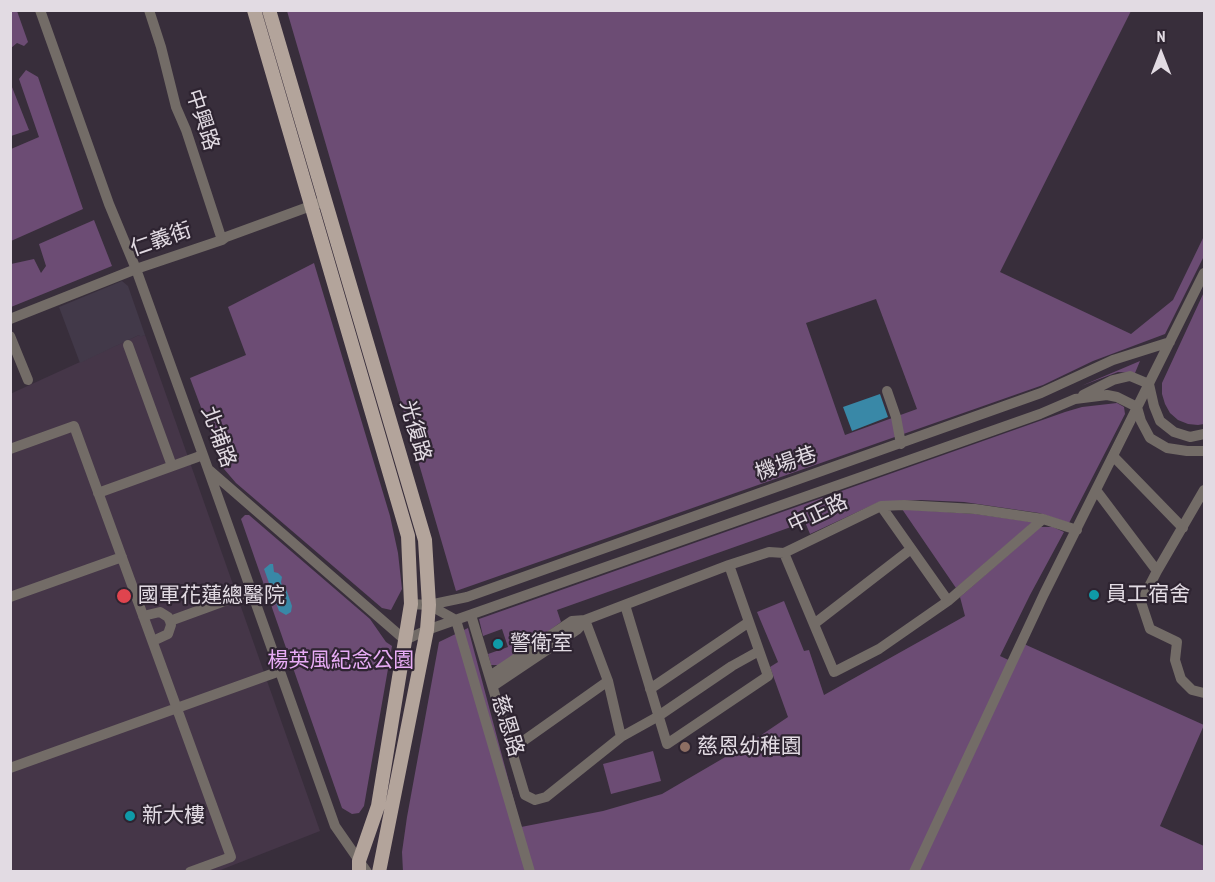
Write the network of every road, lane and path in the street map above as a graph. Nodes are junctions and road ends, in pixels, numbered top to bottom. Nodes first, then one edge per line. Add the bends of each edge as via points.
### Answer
1 (40, 10) edge
2 (149, 10) edge
3 (254, 10) edge
4 (269, 10) edge
5 (319, 203) junction
6 (222, 240) junction
7 (135, 269) junction
8 (1204, 273) edge
9 (10, 319) edge
10 (10, 336) edge
11 (1170, 342) junction
12 (128, 345) dead end
13 (28, 380) dead end
14 (1149, 384) junction
15 (887, 391) dead end
16 (1075, 399) junction
17 (1137, 407) junction
18 (1204, 434) edge
19 (902, 444) junction
20 (10, 449) edge
21 (1204, 451) edge
22 (203, 455) junction
23 (1113, 456) junction
24 (172, 466) junction
25 (208, 469) junction
26 (1096, 490) junction
27 (1204, 490) edge
28 (98, 493) junction
29 (881, 506) junction
30 (1043, 519) junction
31 (1183, 528) junction
32 (1077, 530) junction
33 (911, 549) junction
34 (784, 553) junction
35 (122, 557) junction
36 (729, 565) junction
37 (1157, 571) junction
38 (522, 578) junction
39 (252, 591) junction
40 (528, 595) junction
41 (10, 597) edge
42 (948, 601) junction
43 (411, 604) junction
44 (429, 605) junction
45 (625, 605) junction
46 (471, 615) junction
47 (143, 616) junction
48 (456, 620) junction
49 (585, 620) junction
50 (170, 621) junction
51 (749, 622) junction
52 (814, 624) junction
53 (427, 630) junction
54 (405, 640) junction
55 (153, 641) junction
56 (759, 651) junction
57 (280, 671) junction
58 (492, 681) junction
59 (608, 681) junction
60 (650, 689) junction
61 (1204, 693) edge
62 (177, 708) junction
63 (657, 717) junction
64 (621, 737) junction
65 (512, 749) junction
66 (10, 768) edge
67 (362, 868) edge
68 (190, 872) edge
69 (379, 872) edge
70 (530, 872) edge
71 (914, 872) edge

1 - 7 street, 北埔路
2 - 6 street, 中興路 via 176,107
3 - 5 main road, 光復路
4 - 5 main road, 光復路
5 - 6 street, 仁義街
5 - 43 main road, 光復路 via 408,536
5 - 44 main road, 光復路 via 425,540
6 - 7 street, 仁義街
7 - 9 street, 仁義街
7 - 22 street, 北埔路
8 - 11 street
10 - 13 street
11 - 14 street
11 - 19 street, 機場巷 via 1113,360 1041,393
12 - 24 street
14 - 16 street, 機場巷 via 1130,376 1121,377
14 - 17 street
14 - 18 street via 1160,421 1174,432 1190,437
15 - 19 street
16 - 17 street, 機場巷 via 1107,395
16 - 40 street, 機場巷
17 - 21 street via 1150,438 1167,448
17 - 23 street
19 - 38 street, 機場巷
20 - 28 street via 74,426
22 - 24 street
22 - 25 street, 北埔路
23 - 26 street
23 - 31 street
24 - 28 street
25 - 39 street, 北埔路
25 - 54 street
26 - 32 street
26 - 37 street
27 - 31 street
28 - 35 street
29 - 30 street, 中正路 via 975,508
29 - 33 street
29 - 34 street, 中正路
30 - 32 street, 中正路
30 - 42 street
31 - 37 street
32 - 71 street
33 - 42 street
33 - 52 street
34 - 36 street, 中正路 via 769,552
34 - 52 street
35 - 41 street
35 - 47 street
36 - 45 street, 中正路
36 - 51 street
37 - 61 street via 1141,602 1150,629 1177,642 1175,660 1180,679 1192,690
38 - 40 street
38 - 44 street, 機場巷
39 - 50 street
39 - 57 street, 北埔路
40 - 46 street, 機場巷
42 - 52 street via 879,649 834,672
43 - 44 street, 機場巷
43 - 54 main road, 光復路
44 - 48 street
44 - 53 main road, 光復路
45 - 49 street, 中正路
45 - 60 street
46 - 48 street, 機場巷
46 - 58 street
47 - 50 street via 160,612
47 - 55 street
48 - 53 street, 機場巷
48 - 70 street, 慈恩路
49 - 58 street, 中正路 via 572,621
49 - 59 street
50 - 55 street via 168,634
51 - 56 street
51 - 60 street
53 - 54 street, 機場巷
53 - 69 main road, 光復路
54 - 67 main road, 光復路 via 378,806
55 - 62 street
56 - 63 street
56 - 63 street via 768,676 667,744
57 - 62 street
57 - 67 street, 北埔路 via 335,826
58 - 65 street
59 - 64 street
59 - 65 street
60 - 63 street
62 - 66 street
62 - 68 street via 231,857
63 - 64 street
64 - 65 street via 546,797 535,800 525,795

